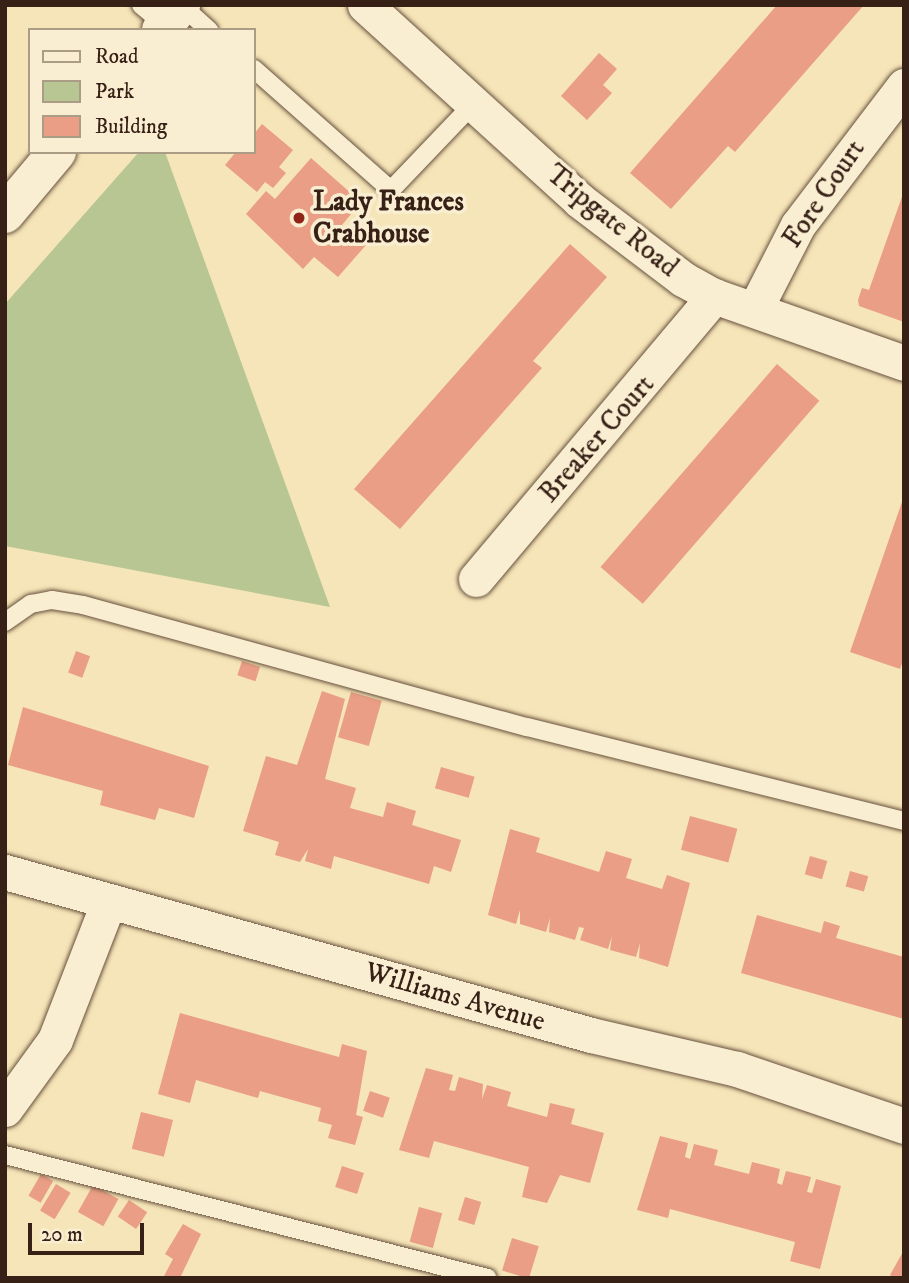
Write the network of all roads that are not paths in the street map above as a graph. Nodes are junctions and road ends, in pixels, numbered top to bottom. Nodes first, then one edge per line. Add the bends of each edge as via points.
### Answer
1 (365, 5) edge
2 (162, 16) edge
3 (202, 28) edge
4 (256, 71) edge
5 (904, 86) edge
6 (474, 103) junction
7 (55, 154) edge
8 (5, 214) edge
9 (714, 296) junction
10 (755, 309) junction
11 (904, 363) edge
12 (476, 579) dead end
13 (5, 622) edge
14 (904, 821) edge
15 (5, 872) edge
16 (109, 901) junction
17 (5, 1109) edge
18 (904, 1126) edge
19 (5, 1155) edge
20 (488, 1278) edge

1 - 6 street, Tripgate Road
2 - 3 lane
4 - 6 lane via 391,190
5 - 10 street, Fore Court via 798,225
6 - 9 street, Tripgate Road via 579,200 653,259
7 - 8 street
9 - 10 street, Tripgate Road
9 - 12 street, Breaker Court
10 - 11 street, Tripgate Road
13 - 14 lane via 31,604 52,600 83,605 527,727
15 - 16 street, Williams Avenue
16 - 17 street via 55,1040
16 - 18 street, Williams Avenue via 591,1035 737,1069
19 - 20 lane

